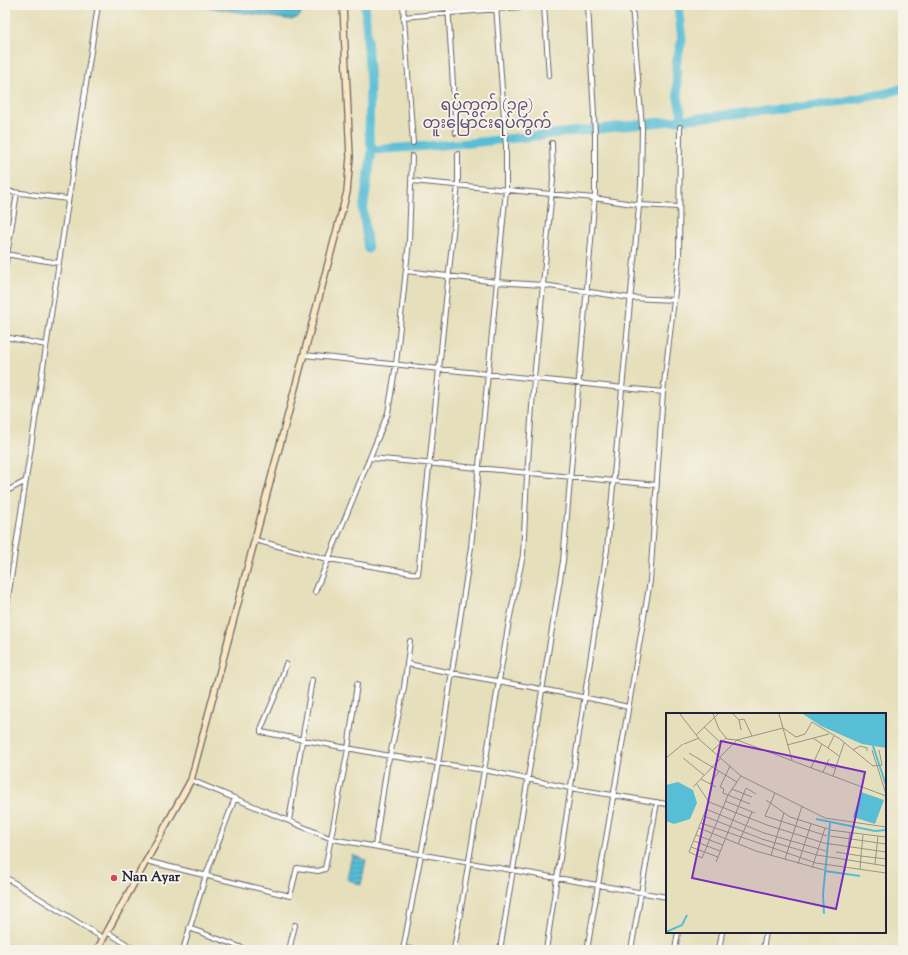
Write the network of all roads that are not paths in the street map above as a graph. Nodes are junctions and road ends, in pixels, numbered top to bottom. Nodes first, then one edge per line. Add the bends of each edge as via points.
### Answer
1 (98, 5) edge
2 (343, 5) edge
3 (403, 5) edge
4 (448, 5) edge
5 (496, 5) edge
6 (544, 5) edge
7 (588, 5) edge
8 (632, 5) edge
9 (497, 10) junction
10 (448, 14) junction
11 (403, 17) junction
12 (550, 76) dead end
13 (680, 127) dead end
14 (456, 133) dead end
15 (413, 143) dead end
16 (552, 143) dead end
17 (458, 154) dead end
18 (412, 156) dead end
19 (412, 181) junction
20 (458, 184) junction
21 (506, 190) junction
22 (5, 191) edge
23 (17, 193) junction
24 (552, 194) junction
25 (594, 198) junction
26 (68, 199) junction
27 (639, 205) junction
28 (679, 207) junction
29 (6, 254) edge
30 (59, 263) junction
31 (5, 268) edge
32 (406, 271) junction
33 (448, 276) junction
34 (497, 282) junction
35 (543, 285) junction
36 (588, 291) junction
37 (630, 298) junction
38 (674, 300) junction
39 (5, 337) edge
40 (46, 345) junction
41 (304, 355) junction
42 (396, 364) junction
43 (440, 369) junction
44 (488, 374) junction
45 (534, 379) junction
46 (578, 384) junction
47 (622, 388) junction
48 (663, 392) junction
49 (371, 458) junction
50 (431, 463) junction
51 (479, 468) junction
52 (527, 472) junction
53 (570, 477) junction
54 (26, 482) junction
55 (614, 482) junction
56 (657, 485) junction
57 (5, 492) edge
58 (255, 540) junction
59 (328, 559) junction
60 (314, 592) dead end
61 (5, 618) edge
62 (410, 642) dead end
63 (286, 664) dead end
64 (408, 664) junction
65 (452, 674) junction
66 (312, 680) dead end
67 (499, 682) junction
68 (357, 684) dead end
69 (542, 689) junction
70 (585, 696) junction
71 (628, 706) junction
72 (303, 740) junction
73 (348, 749) junction
74 (390, 756) junction
75 (438, 764) junction
76 (484, 770) junction
77 (528, 779) junction
78 (191, 780) junction
79 (570, 788) junction
80 (613, 795) junction
81 (235, 798) junction
82 (657, 802) junction
83 (666, 804) edge
84 (290, 821) junction
85 (332, 839) junction
86 (375, 846) junction
87 (423, 855) junction
88 (146, 861) junction
89 (470, 864) junction
90 (512, 870) junction
91 (206, 875) junction
92 (5, 877) edge
93 (556, 878) junction
94 (597, 885) junction
95 (640, 893) junction
96 (666, 897) edge
97 (295, 925) dead end
98 (189, 928) junction
99 (107, 932) junction
100 (678, 933) edge
101 (722, 933) edge
102 (766, 933) edge
103 (104, 938) junction
104 (404, 949) edge
105 (97, 950) edge
106 (136, 950) edge
107 (182, 950) edge
108 (248, 950) edge
109 (289, 950) edge
110 (415, 950) edge
111 (454, 950) edge
112 (500, 950) edge
113 (546, 950) edge
114 (587, 950) edge
115 (631, 950) edge
116 (676, 950) edge
117 (719, 950) edge
118 (763, 950) edge

1 - 26 street
2 - 41 main road via 350,157 348,192
3 - 11 street
4 - 10 street
5 - 9 street
6 - 9 street
6 - 12 street
7 - 25 street via 595,134
8 - 27 street via 642,127
9 - 10 street
9 - 21 street via 506,146
10 - 11 street
10 - 14 street
11 - 15 street
13 - 28 street
16 - 24 street
17 - 20 street
18 - 19 street
19 - 20 street
19 - 32 street
20 - 21 street
20 - 33 street
21 - 24 street
21 - 34 street
22 - 23 street
23 - 26 street
23 - 29 street
24 - 25 street
24 - 35 street
25 - 27 street
25 - 36 street via 589,243
26 - 30 street
27 - 28 street
27 - 37 street
28 - 38 street via 679,258
29 - 30 street
29 - 31 street
30 - 40 street
32 - 33 street
32 - 42 street
33 - 34 street
33 - 43 street
34 - 35 street
34 - 44 street
35 - 36 street
35 - 45 street
36 - 37 street
36 - 46 street
37 - 38 street
37 - 47 street
38 - 48 street
39 - 40 street
40 - 54 street
41 - 42 street
41 - 58 main road
42 - 43 street
42 - 49 street via 388,414
43 - 44 street
43 - 50 street
44 - 45 street
44 - 51 street
45 - 46 street
45 - 52 street
46 - 47 street
46 - 53 street
47 - 48 street
47 - 55 street
48 - 56 street
49 - 50 street
49 - 59 street
50 - 51 street
50 - 59 street via 418,574
51 - 52 street
51 - 65 street via 471,547
52 - 53 street
52 - 67 street via 524,555
53 - 55 street
53 - 69 street via 563,561
54 - 57 street
54 - 61 street
55 - 56 street
55 - 70 street via 607,550
56 - 71 street via 650,581
58 - 59 street
58 - 78 main road
59 - 60 street
62 - 64 street
63 - 72 street via 261,731
64 - 65 street
64 - 74 street
65 - 67 street
65 - 75 street
66 - 72 street
67 - 69 street
67 - 76 street
68 - 73 street
69 - 70 street
69 - 77 street
70 - 71 street
70 - 79 street
71 - 80 street
72 - 73 street
72 - 84 street
73 - 74 street
73 - 85 street
74 - 75 street
74 - 86 street
75 - 76 street
75 - 87 street
76 - 77 street
76 - 89 street
77 - 79 street
77 - 90 street
78 - 81 street
78 - 88 main road
79 - 80 street
79 - 93 street
80 - 82 street
80 - 94 street
81 - 84 street
81 - 91 street
82 - 83 street
82 - 95 street
84 - 85 street
85 - 86 street
85 - 91 street via 325,869 318,871 297,868 290,896
86 - 87 street
87 - 89 street
87 - 104 street
88 - 91 street
88 - 99 main road
89 - 90 street
89 - 111 street
90 - 93 street
90 - 112 street
91 - 98 street
92 - 103 street
93 - 94 street
93 - 113 street
94 - 95 street
94 - 114 street
95 - 96 street
95 - 115 street
97 - 109 street
98 - 107 street
98 - 108 street
99 - 103 main road
99 - 106 street
100 - 116 street
101 - 117 street
102 - 118 street
103 - 105 main road
104 - 110 street

